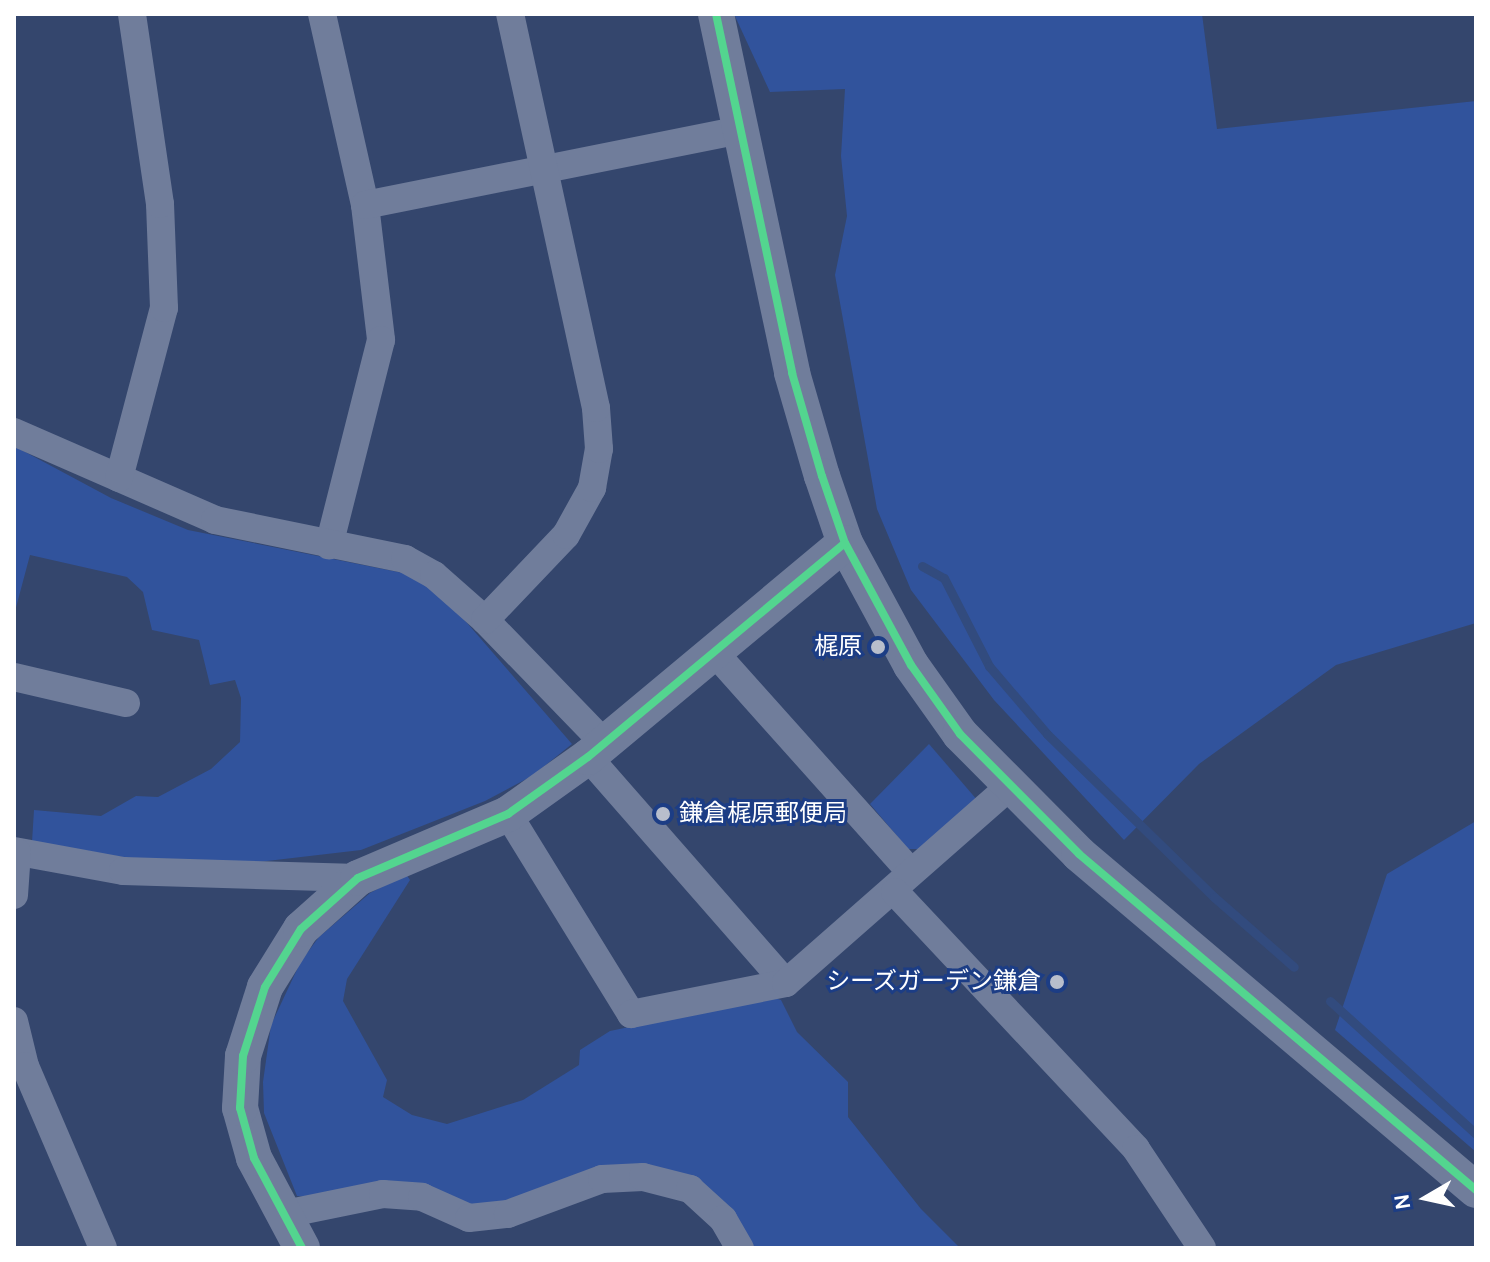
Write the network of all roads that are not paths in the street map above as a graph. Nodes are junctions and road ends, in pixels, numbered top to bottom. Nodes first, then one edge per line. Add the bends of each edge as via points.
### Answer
1 (132, 14) edge
2 (322, 14) edge
3 (510, 14) edge
4 (716, 14) edge
5 (741, 130) junction
6 (545, 169) junction
7 (365, 205) junction
8 (14, 432) edge
9 (119, 478) junction
10 (845, 543) junction
11 (329, 546) junction
12 (485, 620) junction
13 (714, 652) junction
14 (14, 677) edge
15 (126, 703) dead end
16 (596, 750) junction
17 (1010, 786) junction
18 (508, 814) junction
19 (16, 852) edge
20 (358, 878) junction
21 (902, 881) junction
22 (14, 895) edge
23 (786, 983) junction
24 (14, 1021) edge
25 (1476, 1190) edge
26 (285, 1214) junction
27 (103, 1248) edge
28 (302, 1248) edge
29 (740, 1248) edge
30 (1202, 1248) edge

1 - 9 street via 160,204 164,308
2 - 7 street
3 - 6 street
4 - 5 street
5 - 6 street
5 - 10 street via 792,373
6 - 7 street
6 - 12 street via 596,408 599,449 592,488 566,535
7 - 11 street via 381,340
8 - 9 street
9 - 11 street via 215,520
10 - 13 street
10 - 17 street via 911,665 960,734
11 - 12 street via 405,559 434,575
12 - 16 street
13 - 16 street
13 - 21 street
14 - 15 street
16 - 18 street
16 - 23 street
17 - 21 street
17 - 25 street via 1079,854
18 - 20 street
18 - 23 street via 631,1014
19 - 20 street via 123,871
19 - 22 street
20 - 26 street via 301,929 265,987 243,1056 240,1108 254,1158
21 - 23 street
21 - 30 street via 1136,1149
24 - 27 street via 25,1066
26 - 28 street
26 - 29 street via 383,1194 422,1197 469,1218 482,1217 508,1214 602,1179 643,1177 690,1189 723,1219

